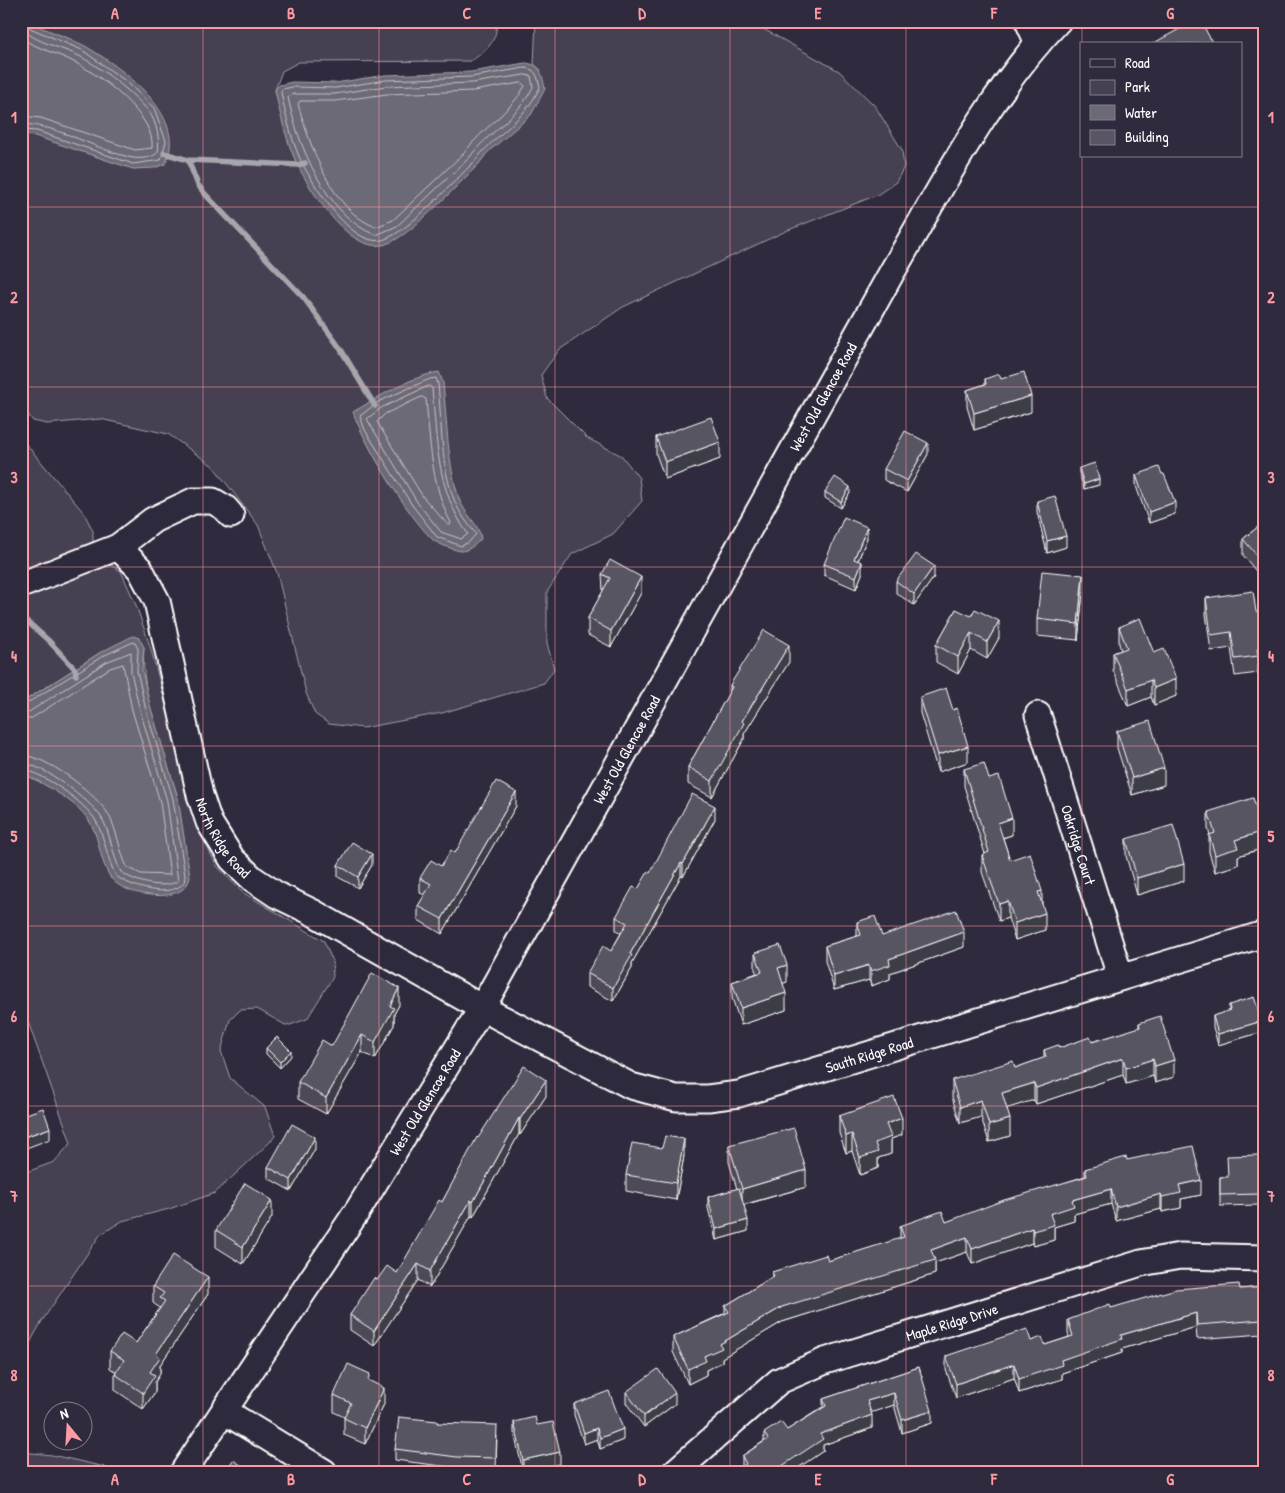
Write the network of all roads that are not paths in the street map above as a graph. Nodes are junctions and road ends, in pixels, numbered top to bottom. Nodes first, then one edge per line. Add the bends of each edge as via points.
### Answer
1 (1058, 21) edge
2 (1033, 32) edge
3 (232, 515) dead end
4 (118, 547) junction
5 (21, 585) edge
6 (1038, 715) dead end
7 (1264, 934) edge
8 (1120, 976) junction
9 (482, 1008) junction
10 (1264, 1258) edge
11 (224, 1411) junction
12 (183, 1472) edge
13 (324, 1472) edge
14 (675, 1472) edge

1 - 2 street, West Old Glencoe Road
2 - 9 street, West Old Glencoe Road via 908,244
3 - 4 street via 213,501 193,501 153,520
4 - 5 street
4 - 9 street, North Ridge Road via 140,569 157,602 200,795 209,822 232,859 276,895
6 - 8 street, Oakridge Court
7 - 8 street, South Ridge Road
8 - 9 street, South Ridge Road via 739,1094 708,1098 676,1098 631,1086
9 - 11 street, West Old Glencoe Road via 358,1210
10 - 14 street, Maple Ridge Drive via 1180,1256 1141,1263 826,1361 779,1381
11 - 12 street, West Old Glencoe Road
11 - 13 street

